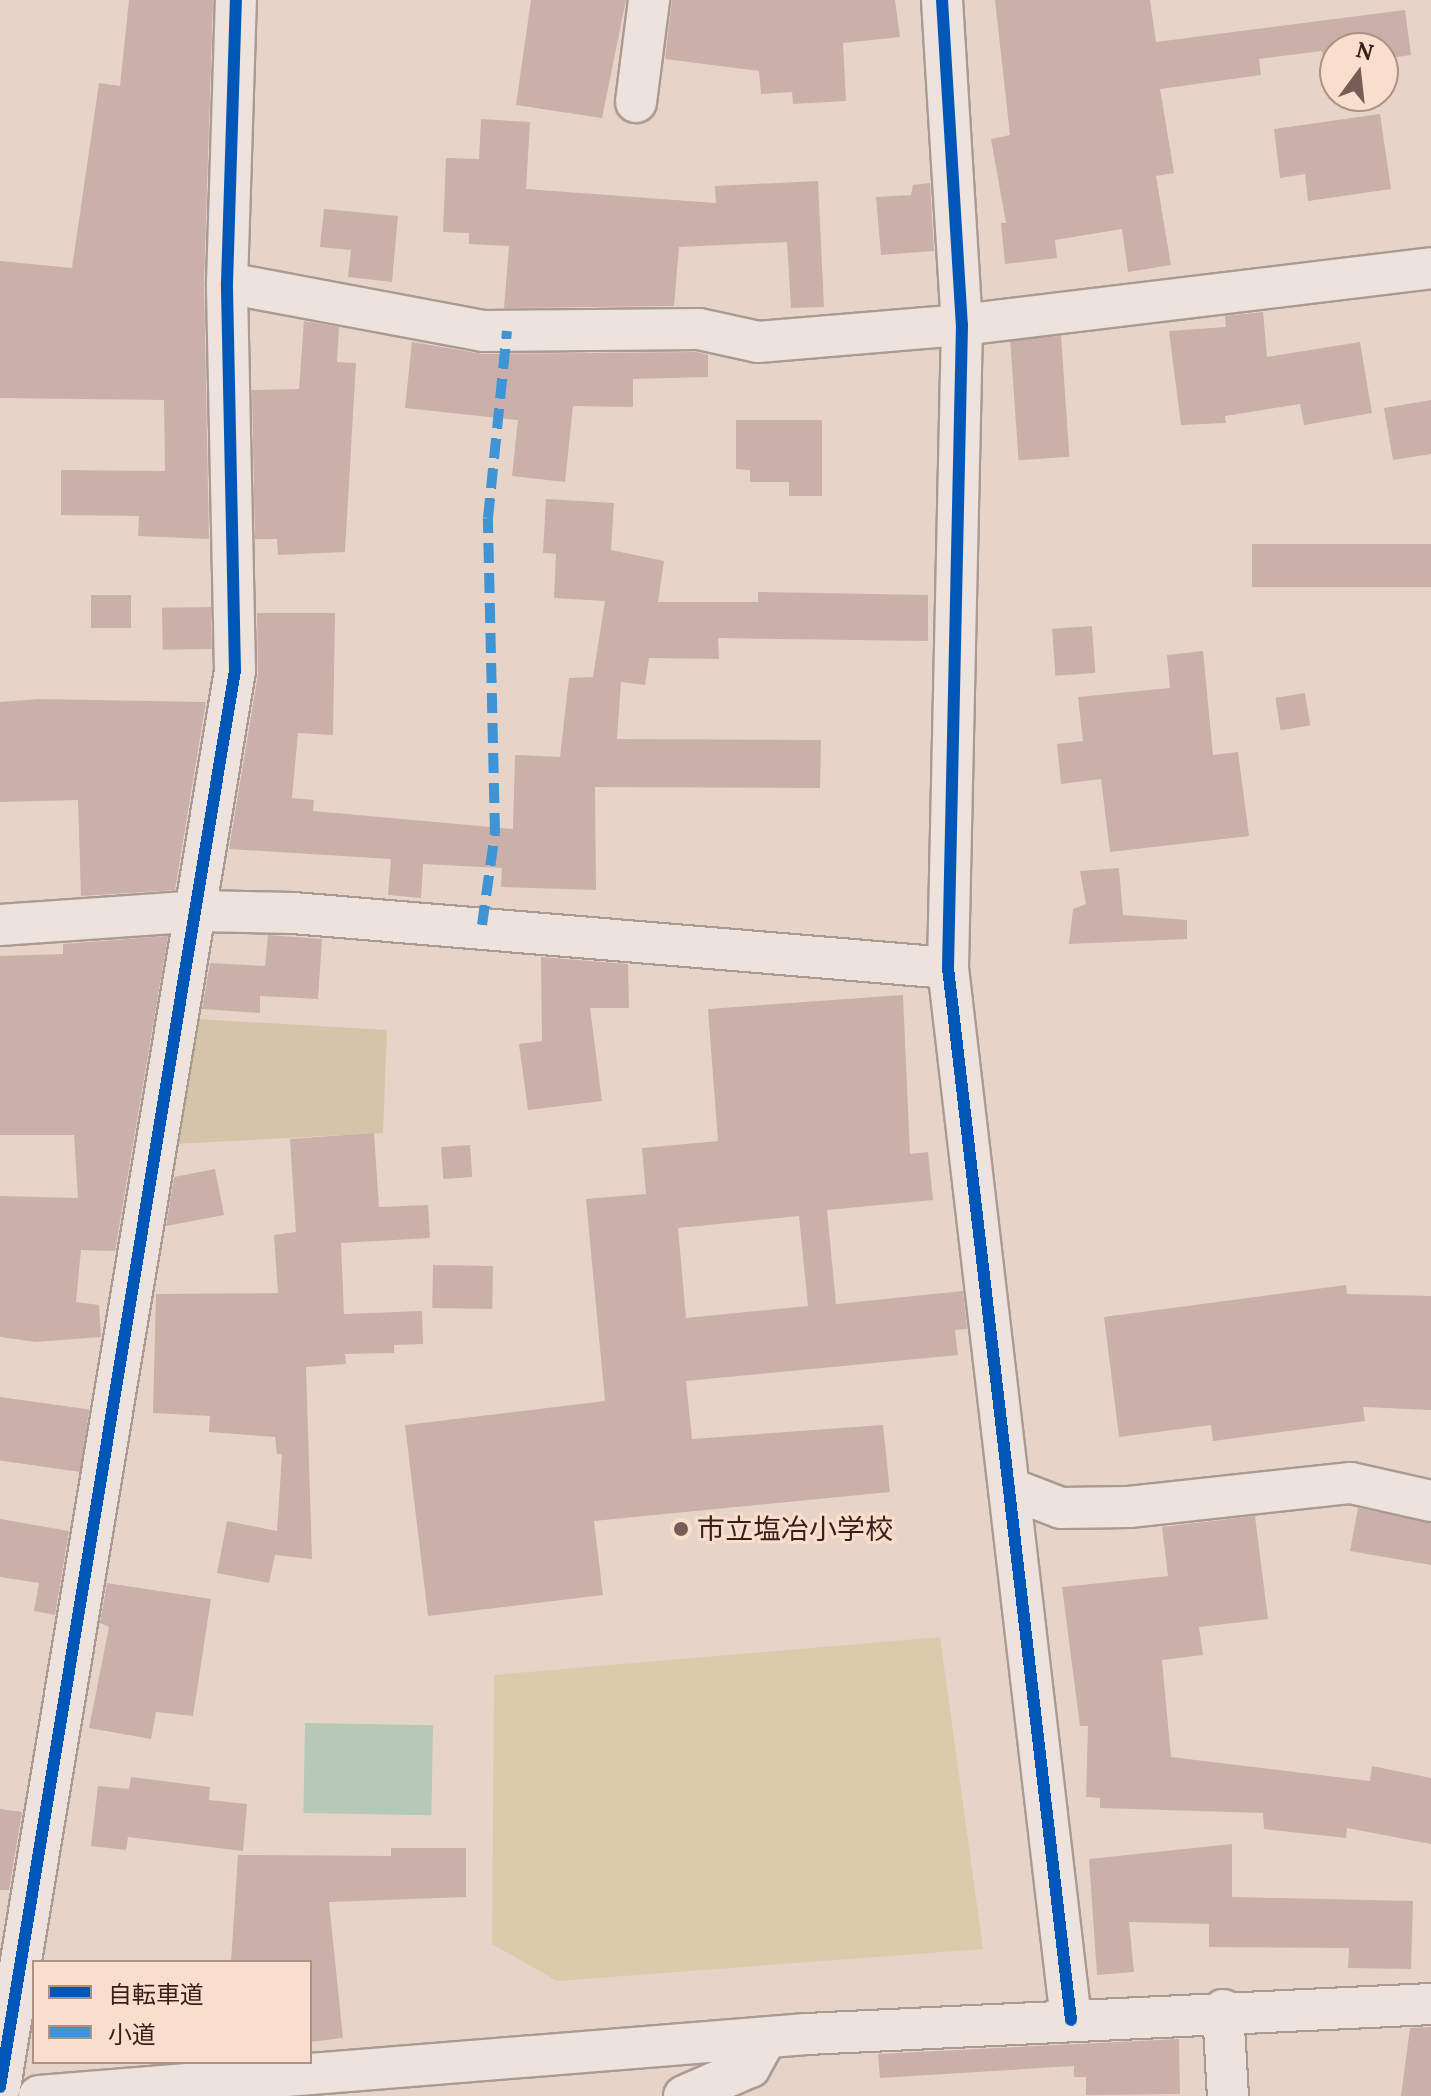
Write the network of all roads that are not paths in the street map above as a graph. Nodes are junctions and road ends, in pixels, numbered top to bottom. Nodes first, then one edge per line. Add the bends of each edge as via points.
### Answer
1 (236, 0) edge
2 (649, 0) edge
3 (942, 0) edge
4 (636, 102) dead end
5 (1431, 268) edge
6 (227, 283) junction
7 (962, 325) junction
8 (198, 911) junction
9 (0, 925) edge
10 (948, 968) junction
11 (1014, 1490) junction
12 (1431, 1501) edge
13 (1223, 2010) junction
14 (1430, 2013) edge
15 (1071, 2020) junction
16 (765, 2040) junction
17 (0, 2087) edge
18 (39, 2096) edge
19 (684, 2096) edge
20 (1228, 2096) edge

1 - 6 street
2 - 4 street
3 - 7 street
5 - 7 street
6 - 7 street via 483,331 699,329 758,342
6 - 8 street via 235,671
7 - 10 street
8 - 9 street
8 - 10 street via 431,921
8 - 17 street
10 - 11 street
11 - 12 street via 1061,1508 1129,1507 1351,1483
11 - 15 street
13 - 14 street
13 - 15 street
13 - 20 street
15 - 16 street
16 - 18 street
16 - 19 street via 750,2067

